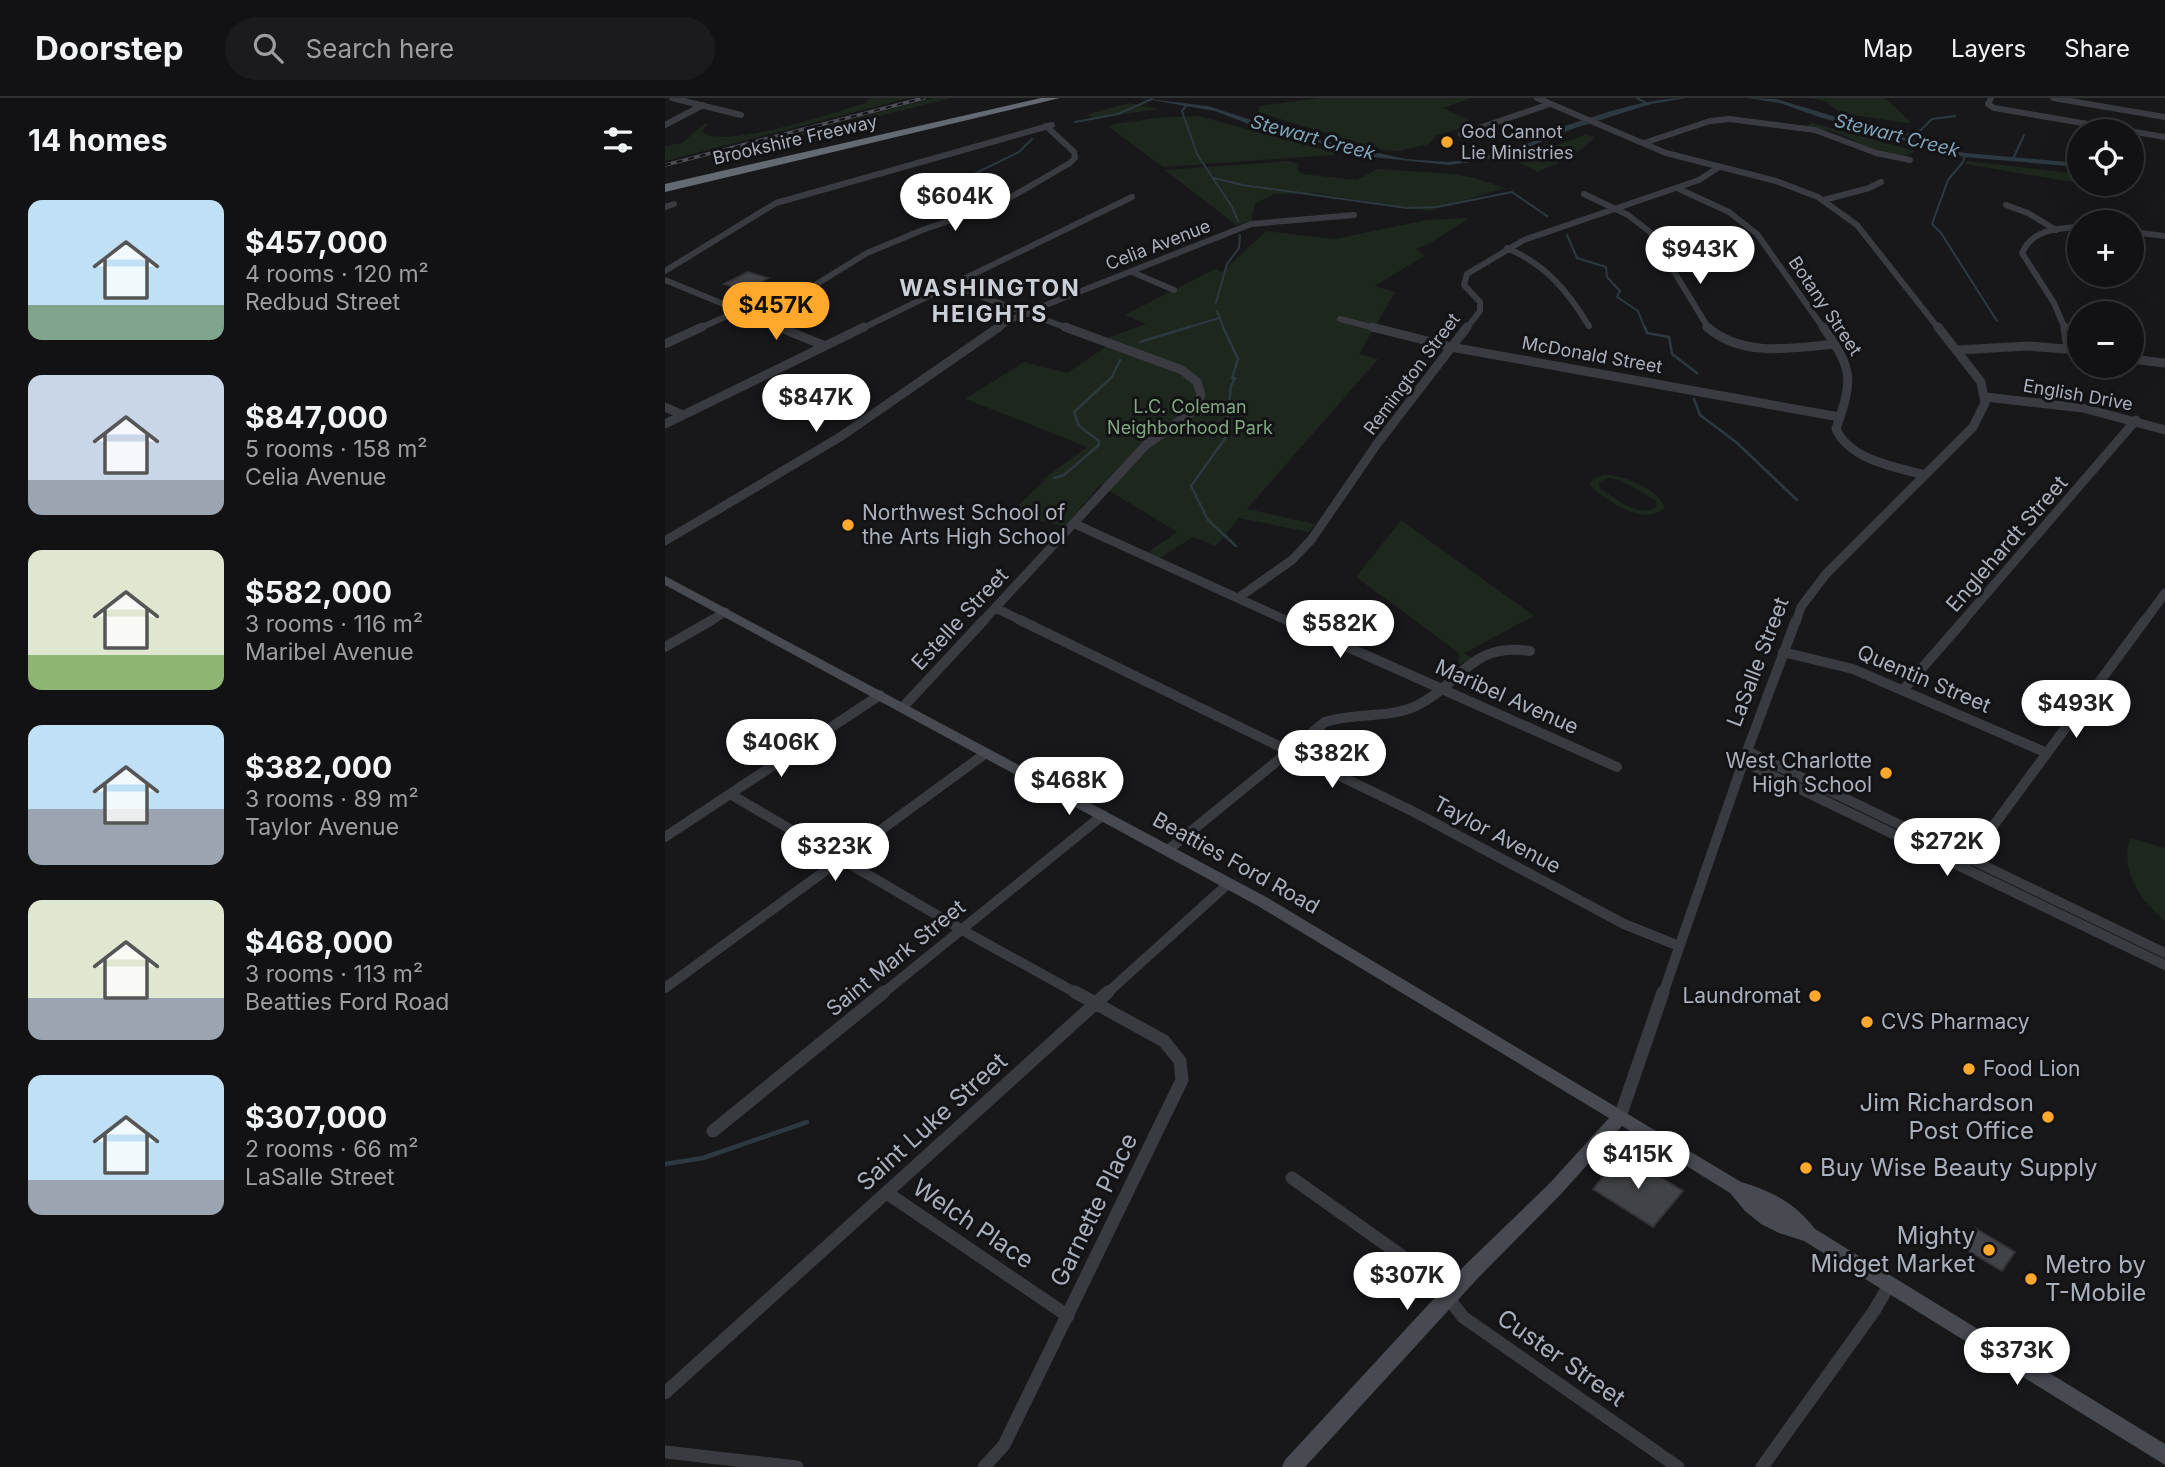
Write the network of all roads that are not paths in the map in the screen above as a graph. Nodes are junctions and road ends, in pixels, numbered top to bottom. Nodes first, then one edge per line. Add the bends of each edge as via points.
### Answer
1 (672, 98) edge
2 (1019, 98) edge
3 (1055, 98) edge
4 (1537, 98) edge
5 (1991, 98) edge
6 (2053, 98) edge
7 (1551, 104) junction
8 (703, 105) junction
9 (741, 115) dead end
10 (2165, 117) edge
11 (665, 125) edge
12 (1461, 134) dead end
13 (2165, 137) edge
14 (1644, 143) junction
15 (1910, 159) dead end
16 (1719, 167) junction
17 (665, 180) edge
18 (1881, 182) dead end
19 (665, 188) edge
20 (1677, 188) junction
21 (1584, 194) dead end
22 (1132, 197) dead end
23 (1824, 200) junction
24 (674, 204) dead end
25 (2006, 205) dead end
26 (665, 208) edge
27 (1617, 210) junction
28 (1354, 215) dead end
29 (2067, 229) edge
30 (2056, 230) junction
31 (2144, 234) edge
32 (2165, 236) edge
33 (1507, 248) junction
34 (665, 271) edge
35 (1132, 272) junction
36 (665, 280) edge
37 (950, 285) junction
38 (1174, 289) dead end
39 (739, 311) junction
40 (1024, 313) junction
41 (760, 319) junction
42 (1340, 319) dead end
43 (1589, 326) dead end
44 (2067, 336) edge
45 (665, 344) edge
46 (1835, 344) junction
47 (825, 346) junction
48 (1451, 346) junction
49 (2067, 348) edge
50 (1958, 350) junction
51 (2144, 361) edge
52 (2165, 363) edge
53 (1985, 397) junction
54 (665, 407) edge
55 (683, 415) junction
56 (1839, 417) junction
57 (2136, 420) junction
58 (665, 424) edge
59 (2165, 430) edge
60 (1925, 475) junction
61 (1075, 524) junction
62 (665, 541) edge
63 (665, 579) edge
64 (2165, 593) edge
65 (1238, 598) junction
66 (996, 608) junction
67 (725, 612) junction
68 (665, 647) edge
69 (1530, 651) dead end
70 (1783, 652) junction
71 (1440, 688) junction
72 (1903, 690) junction
73 (880, 695) junction
74 (903, 707) junction
75 (1288, 751) junction
76 (986, 752) junction
77 (2047, 753) junction
78 (1746, 757) junction
79 (1617, 767) dead end
80 (730, 794) junction
81 (1103, 815) junction
82 (665, 837) edge
83 (1168, 850) junction
84 (840, 859) junction
85 (1966, 863) junction
86 (1229, 883) junction
87 (962, 929) junction
88 (1679, 946) junction
89 (2165, 953) edge
90 (2165, 965) edge
91 (665, 988) edge
92 (1096, 1002) junction
93 (1620, 1117) junction
94 (713, 1131) dead end
95 (1292, 1178) dead end
96 (887, 1193) junction
97 (1890, 1284) junction
98 (1448, 1297) junction
99 (1068, 1315) junction
100 (665, 1393) edge
101 (665, 1452) edge
102 (2165, 1455) edge
103 (797, 1467) edge
104 (984, 1467) edge
105 (1293, 1467) edge
106 (1678, 1467) edge
107 (1762, 1467) edge

1 - 8 street
2 - 17 highway, Brookshire Freeway
3 - 19 highway, Brookshire Freeway
4 - 7 street
5 - 13 street via 1989,106
6 - 10 street
7 - 12 street
7 - 14 street
8 - 9 street
8 - 11 street
14 - 15 street via 1730,119 1824,132 1876,153
14 - 16 street
16 - 20 street, Remington Street
16 - 23 street via 1776,180
18 - 23 street
20 - 27 street, Remington Street
20 - 46 street, Botany Street via 1749,226
21 - 27 street
22 - 37 street
23 - 50 street via 1857,225
24 - 26 street
25 - 30 street
27 - 33 street, Remington Street
27 - 46 street via 1650,232 1717,336 1759,349
28 - 35 street, Celia Avenue via 1260,222
29 - 30 street
30 - 44 street via 2031,238 2022,253 2062,319
31 - 32 street
33 - 43 street via 1532,259 1562,283
33 - 48 street, Remington Street via 1464,278 1481,308
34 - 41 street via 776,203 1049,126 1075,152 1070,163 999,204 867,253
35 - 38 street
35 - 40 street, Celia Avenue
36 - 39 street
37 - 40 street
37 - 47 street
39 - 41 street
39 - 45 street
40 - 61 street, Estelle Street via 1182,370 1197,382 1201,395 1192,412 1146,445
40 - 62 street, Celia Avenue via 840,437
41 - 47 street
42 - 48 street, McDonald Street
46 - 56 street, Botany Street via 1850,382
47 - 55 street
48 - 56 street, McDonald Street
48 - 65 street, Remington Street via 1311,540
49 - 50 street
50 - 53 street via 1981,382
51 - 52 street
53 - 57 street, English Drive via 2083,408
53 - 60 street, LaSalle Street via 1973,427
54 - 55 street
55 - 58 street
56 - 60 street via 1836,432 1846,446
57 - 59 street, English Drive
57 - 72 street, Englehardt Street
60 - 70 street, LaSalle Street via 1818,583 1801,607
61 - 65 street, Maribel Avenue
61 - 66 street, Estelle Street
63 - 67 main road, Beatties Ford Road
64 - 77 street
65 - 71 street, Maribel Avenue
66 - 74 street, Estelle Street
66 - 75 street, Taylor Avenue
67 - 68 street
67 - 73 main road, Beatties Ford Road
69 - 71 street via 1497,650
70 - 72 street, Quentin Street via 1842,665
70 - 78 street, LaSalle Street
71 - 75 street via 1403,710 1325,722
71 - 79 street, Maribel Avenue
72 - 77 street, Quentin Street
73 - 74 main road, Beatties Ford Road
73 - 80 street
74 - 76 main road, Beatties Ford Road
75 - 83 street
75 - 88 street, Taylor Avenue via 1625,924
76 - 81 main road, Beatties Ford Road
76 - 84 street
77 - 85 street
78 - 85 street
78 - 88 street, LaSalle Street
80 - 82 street
80 - 84 street, Garnette Place
81 - 83 main road, Beatties Ford Road
81 - 87 street, Saint Mark Street
83 - 86 main road, Beatties Ford Road
84 - 87 street, Garnette Place
84 - 91 street
85 - 89 street
85 - 90 street
86 - 92 street, Saint Luke Street
86 - 93 main road, Beatties Ford Road
87 - 92 street, Garnette Place
87 - 94 street, Saint Mark Street
88 - 93 street, LaSalle Street
92 - 96 street, Saint Luke Street
92 - 99 street, Garnette Place via 1164,1041 1179,1056 1184,1075
93 - 97 main road, Beatties Ford Road via 1736,1188 1754,1210 1781,1228 1809,1234
93 - 98 main road, LaSalle Street
95 - 98 street, Custer Street via 1433,1278
96 - 99 street, Welch Place
96 - 100 street, Saint Luke Street
97 - 102 main road, Beatties Ford Road
97 - 107 street
98 - 105 main road, LaSalle Street
98 - 106 street, Custer Street via 1463,1317
99 - 104 street, Garnette Place via 1005,1445
101 - 103 street

